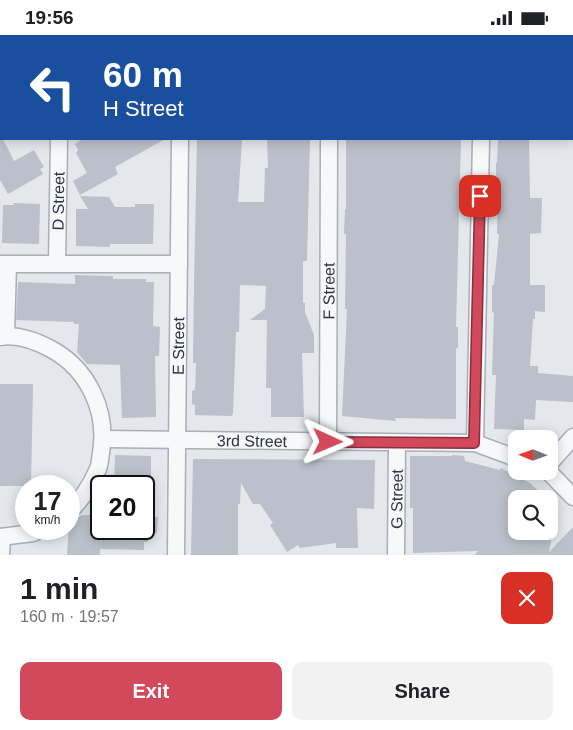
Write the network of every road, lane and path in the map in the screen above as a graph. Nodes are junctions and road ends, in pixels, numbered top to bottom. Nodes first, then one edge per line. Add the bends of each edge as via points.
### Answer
1 (59, 140) edge
2 (180, 140) edge
3 (329, 140) edge
4 (481, 140) edge
5 (57, 263) junction
6 (4, 264) edge
7 (179, 264) junction
8 (3, 336) edge
9 (573, 437) edge
10 (104, 439) junction
11 (177, 440) junction
12 (328, 442) junction
13 (397, 443) junction
14 (474, 443) junction
15 (558, 454) edge
16 (508, 455) edge
17 (557, 480) edge
18 (573, 497) edge
19 (80, 500) edge
20 (15, 535) edge
21 (1, 537) edge
22 (1, 555) edge
23 (176, 555) edge
24 (396, 555) edge

1 - 5 lane, D Street
2 - 7 lane, E Street
3 - 12 lane, F Street
4 - 14 lane
5 - 6 lane
5 - 7 lane
6 - 8 lane
7 - 11 lane, E Street
8 - 10 lane via 37,341 64,357 86,379 99,407
9 - 15 lane
10 - 11 lane, 3rd Street
10 - 19 lane via 98,470
11 - 12 lane, 3rd Street
11 - 23 lane, E Street
12 - 13 lane, 3rd Street
13 - 14 lane, 3rd Street
13 - 24 lane, G Street
14 - 16 lane, 3rd Street
17 - 18 lane
20 - 21 lane
21 - 22 lane

